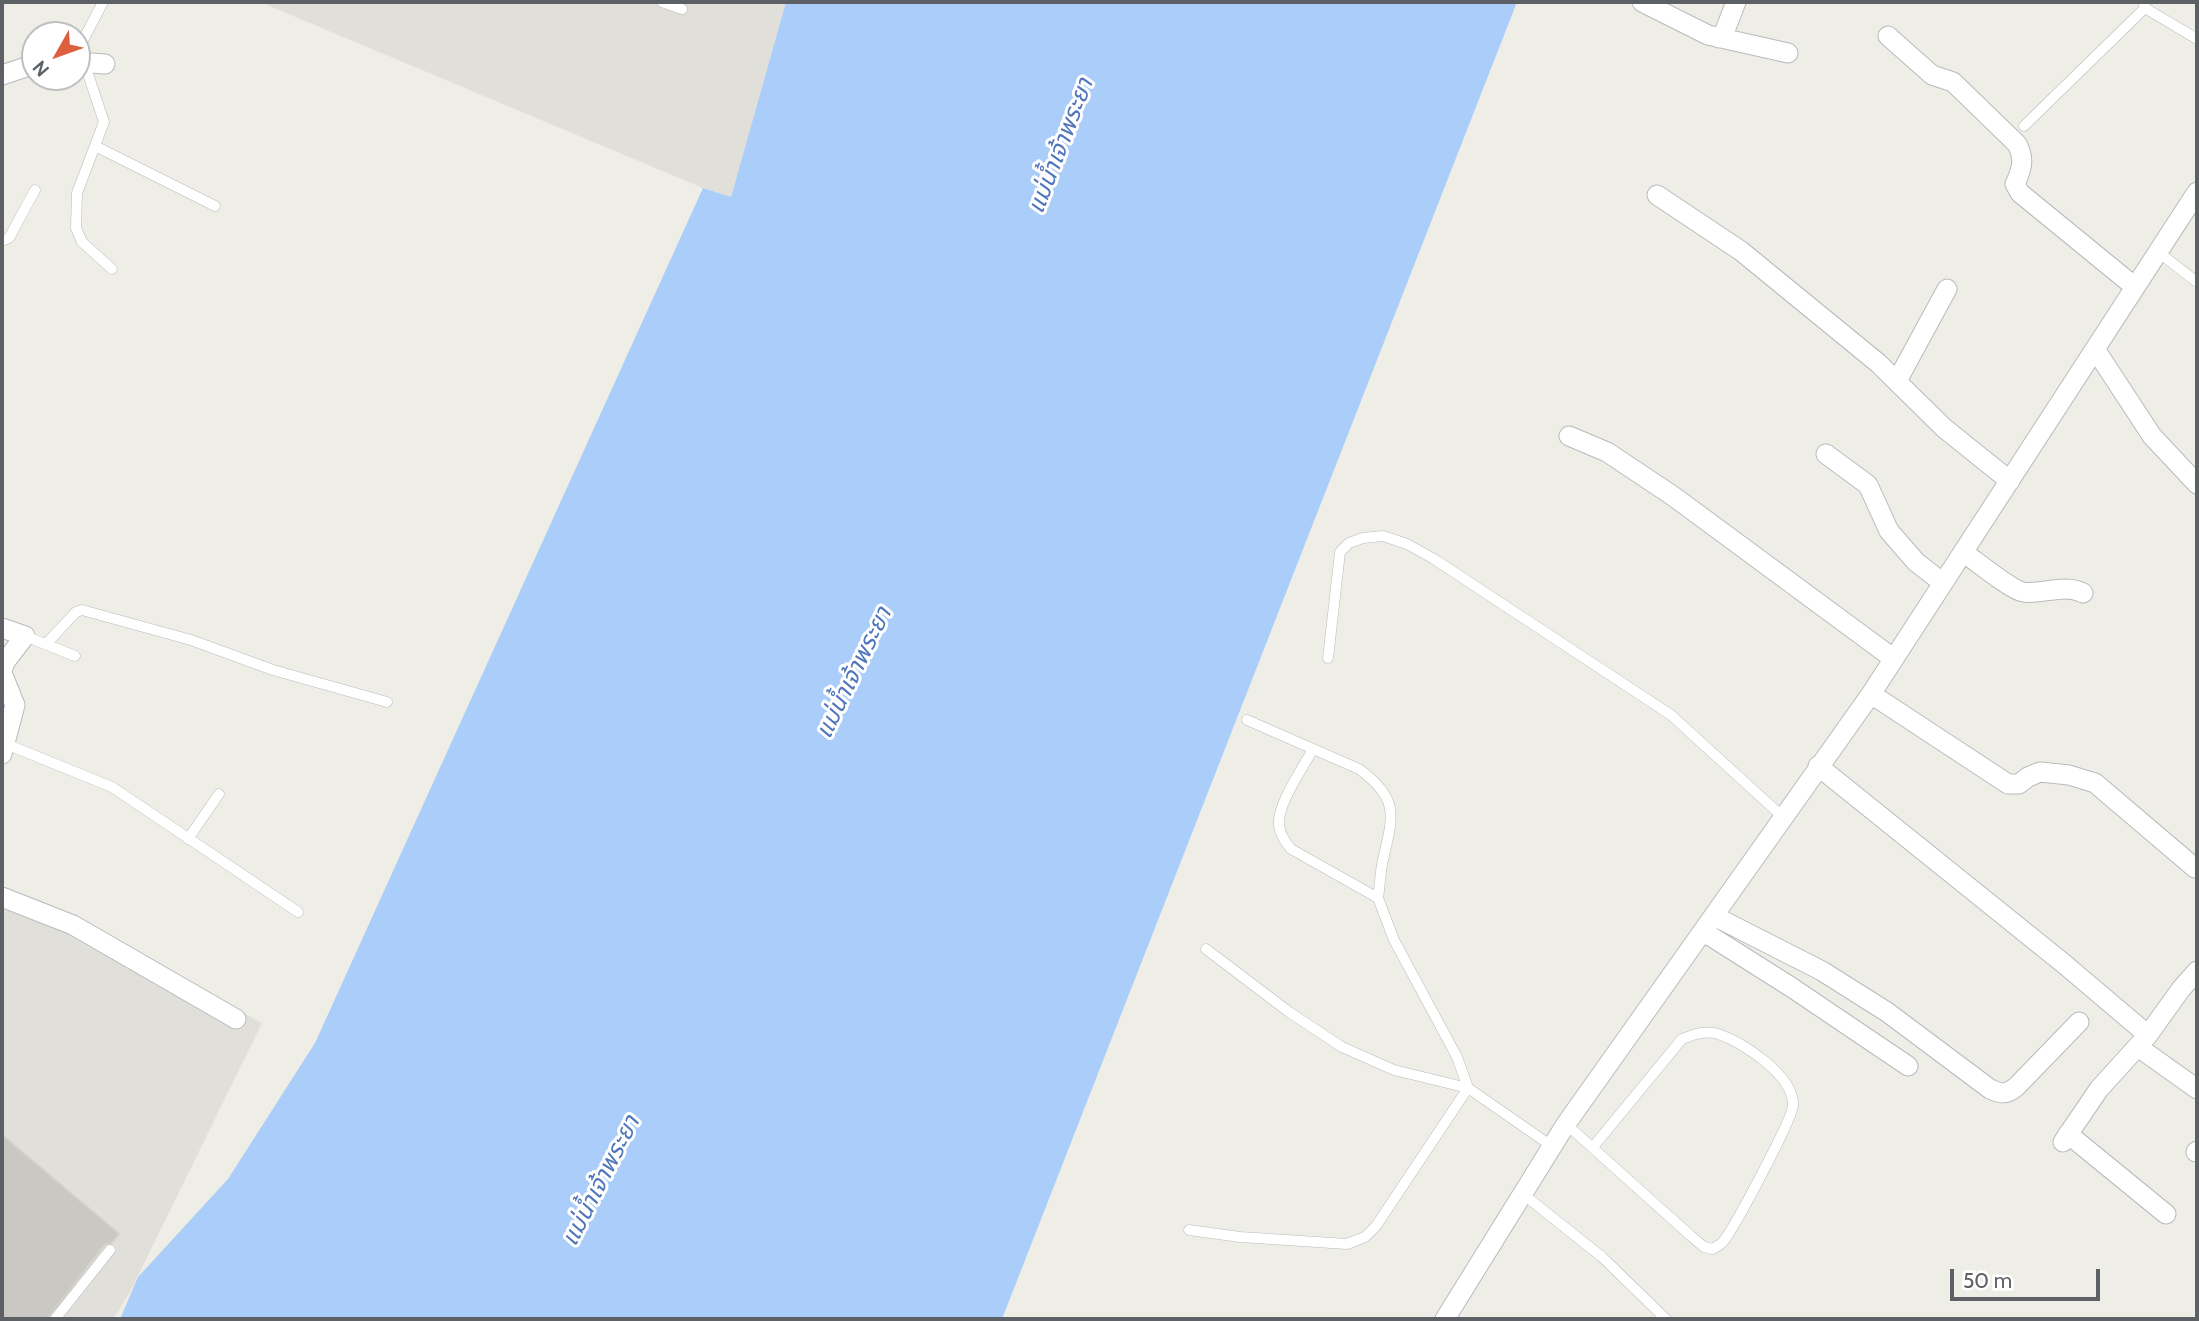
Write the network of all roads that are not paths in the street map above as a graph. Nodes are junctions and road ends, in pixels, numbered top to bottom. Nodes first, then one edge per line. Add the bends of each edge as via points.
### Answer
1 (103, 2) edge
2 (662, 2) edge
3 (1642, 2) edge
4 (1737, 2) edge
5 (2144, 5) edge
6 (682, 9) dead end
7 (91, 30) edge
8 (1888, 36) dead end
9 (1719, 38) junction
10 (2197, 39) edge
11 (1788, 54) dead end
12 (91, 61) edge
13 (105, 64) dead end
14 (21, 69) edge
15 (2, 75) edge
16 (91, 89) edge
17 (2024, 126) dead end
18 (95, 146) junction
19 (35, 190) dead end
20 (2197, 192) edge
21 (1657, 195) dead end
22 (215, 206) dead end
23 (2, 241) edge
24 (2158, 252) junction
25 (112, 269) dead end
26 (2197, 282) edge
27 (2136, 287) junction
28 (1947, 289) dead end
29 (2095, 349) junction
30 (1897, 381) junction
31 (1569, 436) dead end
32 (1826, 454) dead end
33 (2010, 481) junction
34 (2197, 484) edge
35 (1963, 552) junction
36 (1943, 583) junction
37 (2083, 593) dead end
38 (2, 628) edge
39 (25, 636) junction
40 (46, 644) junction
41 (75, 656) dead end
42 (1328, 658) dead end
43 (1894, 659) junction
44 (2, 672) edge
45 (1871, 694) junction
46 (387, 702) dead end
47 (1247, 720) dead end
48 (4, 749) edge
49 (1313, 749) junction
50 (1818, 766) junction
51 (219, 794) dead end
52 (1784, 818) junction
53 (188, 839) junction
54 (2195, 868) dead end
55 (2, 897) edge
56 (1378, 898) junction
57 (298, 912) dead end
58 (1709, 924) junction
59 (1206, 949) dead end
60 (2197, 971) edge
61 (236, 1018) dead end
62 (2079, 1022) dead end
63 (2143, 1041) junction
64 (1908, 1066) dead end
65 (1468, 1088) junction
66 (2197, 1088) edge
67 (1566, 1124) junction
68 (1553, 1147) junction
69 (1594, 1147) junction
70 (1523, 1194) junction
71 (2166, 1214) dead end
72 (1188, 1230) dead end
73 (110, 1250) dead end
74 (55, 1319) edge
75 (1445, 1319) edge
76 (1666, 1319) edge

1 - 7 lane
2 - 6 lane
3 - 9 street
4 - 9 street
5 - 10 lane
5 - 17 lane
8 - 27 street via 1932,75 1953,82 2017,144 2022,167 2015,184 2020,193
9 - 11 street
12 - 13 street
14 - 15 street
16 - 18 lane via 104,122
18 - 22 lane
18 - 25 lane via 77,193 76,228 82,242
19 - 23 lane via 9,238
20 - 24 street
21 - 30 street via 1741,251
24 - 26 lane
24 - 27 street
27 - 29 street
28 - 30 street
29 - 33 street
29 - 34 street via 2152,436
30 - 33 street via 1944,428
31 - 43 street via 1607,452 1673,496
32 - 36 street via 1868,485 1889,531 1916,562
33 - 35 street
35 - 36 street
35 - 37 street via 2019,592 2066,589
36 - 43 street
38 - 39 street
39 - 40 lane
39 - 44 street
40 - 41 lane
40 - 46 lane via 82,610
42 - 52 lane via 1340,552 1363,538 1383,536 1407,544 1671,715
43 - 45 street
44 - 48 street via 15,705
45 - 50 street
45 - 54 street via 2008,784 2019,784 2040,772 2095,783
47 - 49 lane
48 - 53 lane via 112,787
49 - 56 lane via 1359,769 1387,796 1392,814 1390,837
49 - 56 lane via 1281,810 1283,839 1292,849
50 - 52 street
50 - 63 street via 2063,963
51 - 53 lane
52 - 58 street
53 - 57 lane
55 - 61 street via 73,925
56 - 65 lane via 1394,940 1457,1057
58 - 62 street via 1822,971 2002,1094 2016,1087
58 - 64 street via 1791,987
58 - 67 street
59 - 65 lane via 1342,1047 1394,1070
60 - 63 street
63 - 66 street
63 - 71 street via 2099,1089 2066,1138
65 - 68 lane
65 - 72 lane via 1365,1237 1347,1244 1323,1244
67 - 68 street
67 - 69 lane
68 - 70 street
69 - 69 lane via 1682,1039 1699,1032 1718,1034 1767,1063 1792,1094 1786,1128 1734,1224 1713,1249 1691,1237
70 - 75 street
70 - 76 lane via 1602,1257
73 - 74 lane

